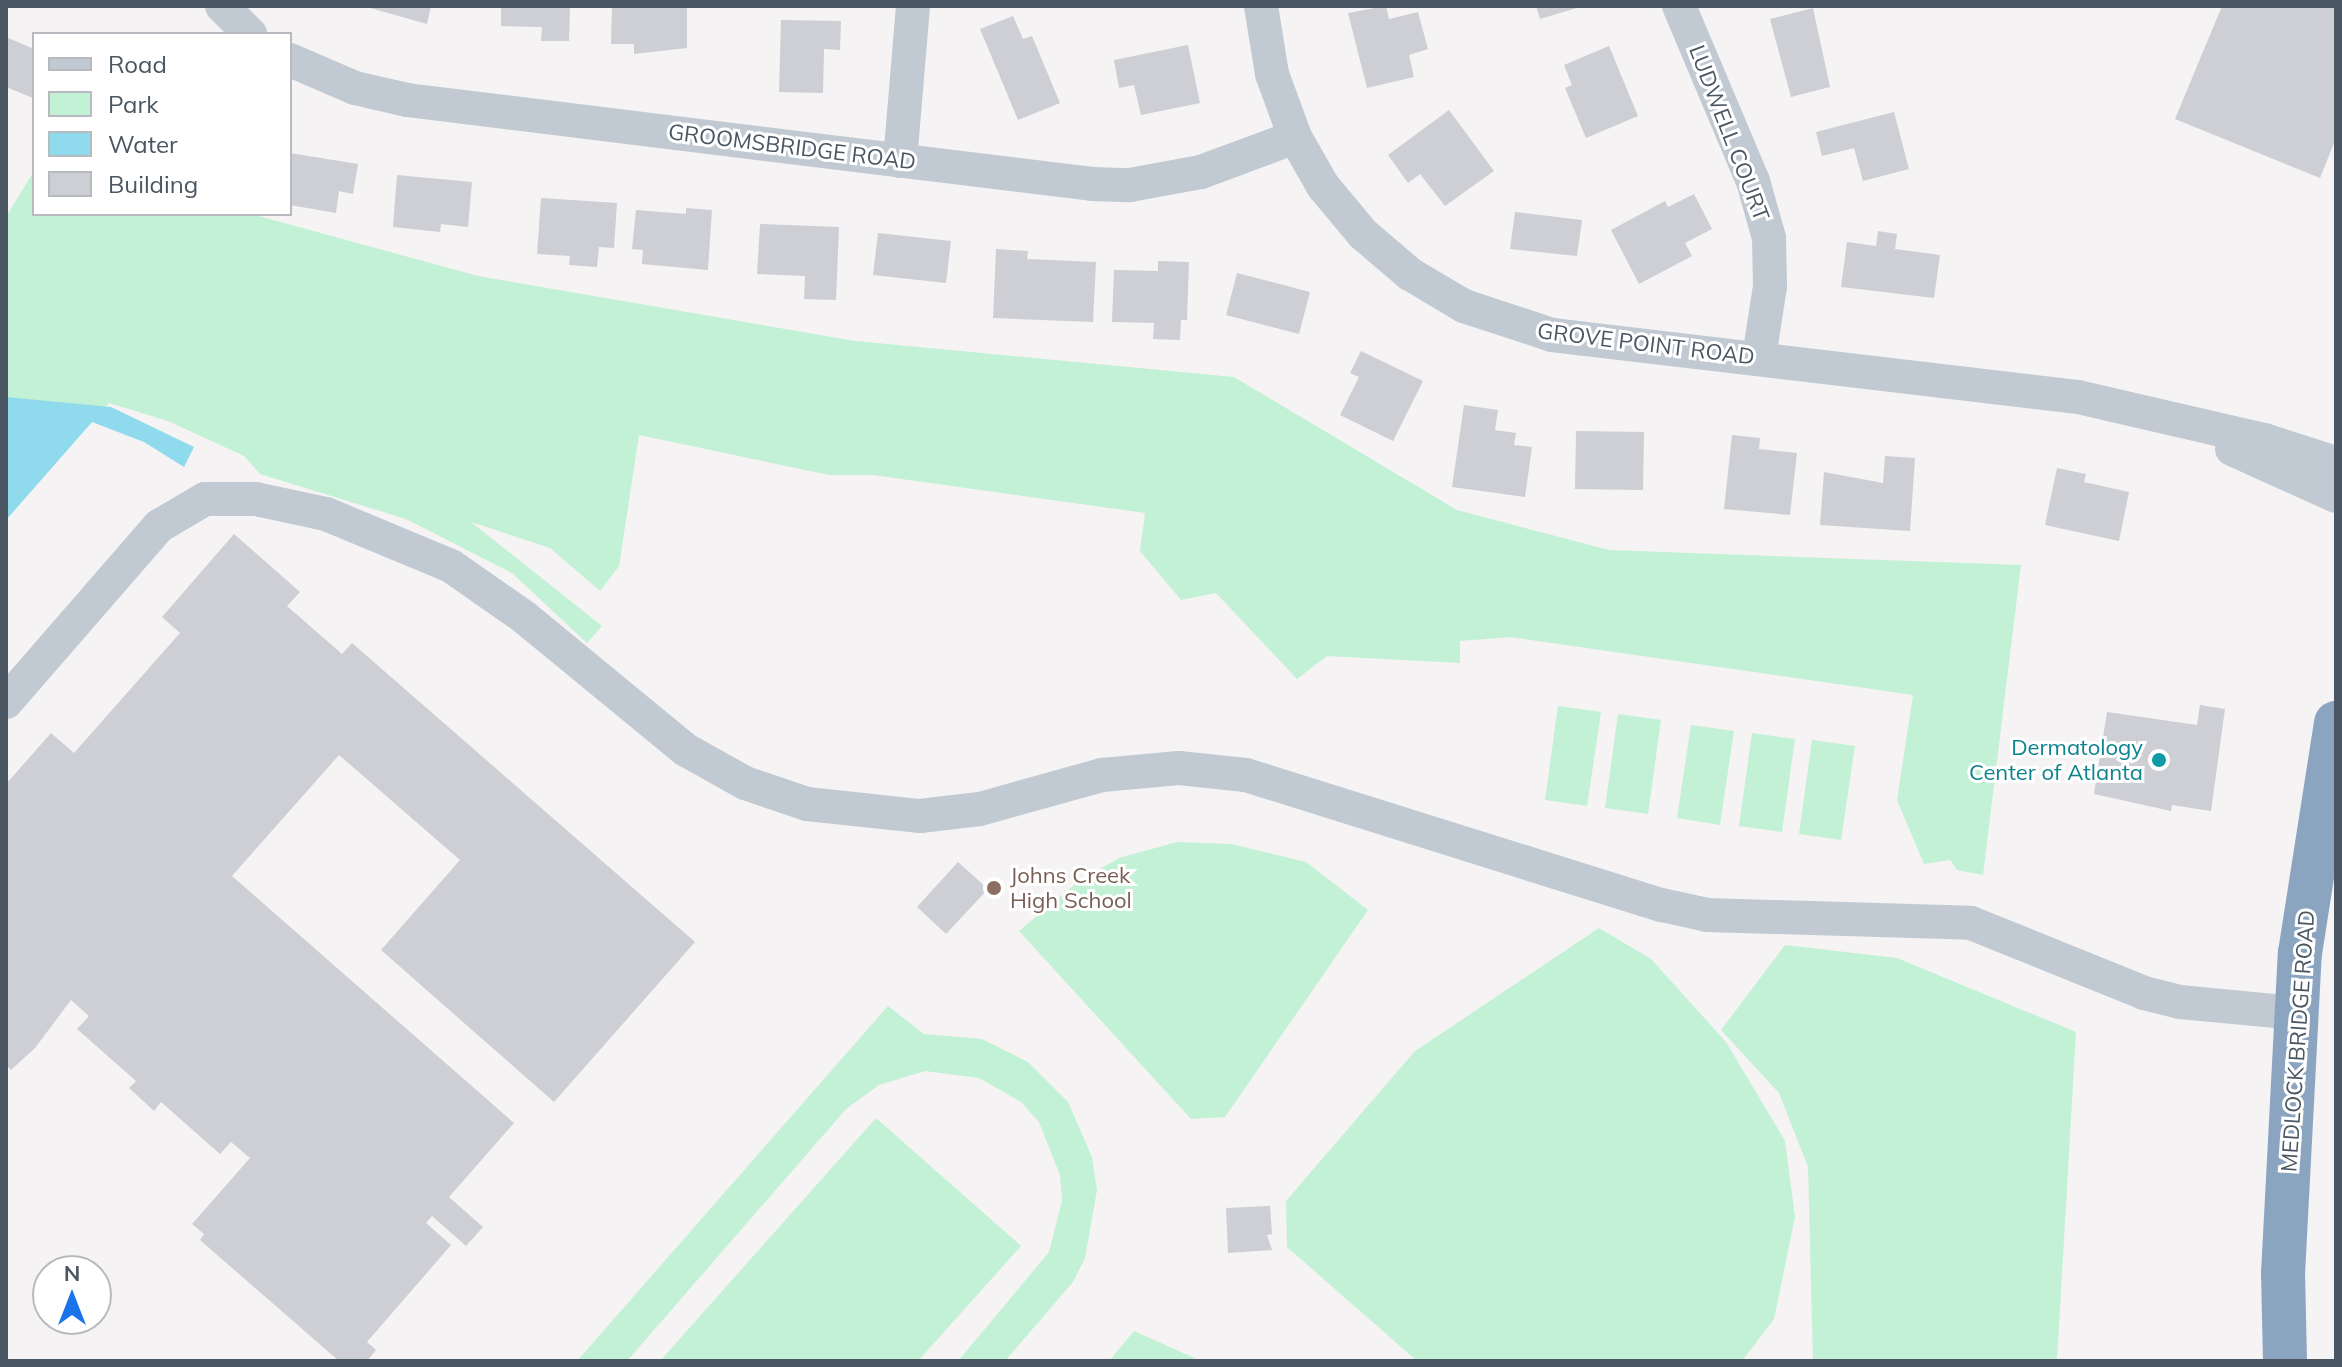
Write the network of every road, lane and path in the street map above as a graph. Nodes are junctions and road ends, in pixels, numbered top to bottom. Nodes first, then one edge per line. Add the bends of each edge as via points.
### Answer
1 (222, 6) edge
2 (913, 6) edge
3 (1261, 6) edge
4 (1679, 6) edge
5 (248, 32) edge
6 (292, 61) edge
7 (1295, 137) junction
8 (900, 161) junction
9 (1759, 358) junction
10 (2159, 417) junction
11 (2336, 463) edge
12 (2336, 496) edge
13 (6, 702) edge
14 (2336, 723) edge
15 (2297, 1013) junction
16 (2285, 1361) edge

1 - 5 street
2 - 8 street
3 - 7 street, GROVE POINT ROAD via 1272,74
4 - 9 street, LUDWELL COURT via 1753,181 1769,238 1770,286
6 - 8 street, GROOMSBRIDGE ROAD via 355,88 407,100
7 - 8 street, GROOMSBRIDGE ROAD via 1201,172 1130,185
7 - 9 street, GROVE POINT ROAD via 1323,186 1363,234 1410,274 1464,306 1552,335
9 - 10 street, GROVE POINT ROAD via 2078,397
10 - 11 street, GROVE POINT ROAD via 2264,440
10 - 12 street, GROVE POINT ROAD
13 - 15 street via 159,526 205,499 256,499 326,514 451,566 524,617 686,750 745,783 807,804 920,816 980,809 1102,775 1179,768 1246,775 1662,905 1707,915 1971,923 2144,993 2180,1002
14 - 15 highway, MEDLOCK BRIDGE ROAD via 2300,953
15 - 16 highway, MEDLOCK BRIDGE ROAD via 2283,1274

